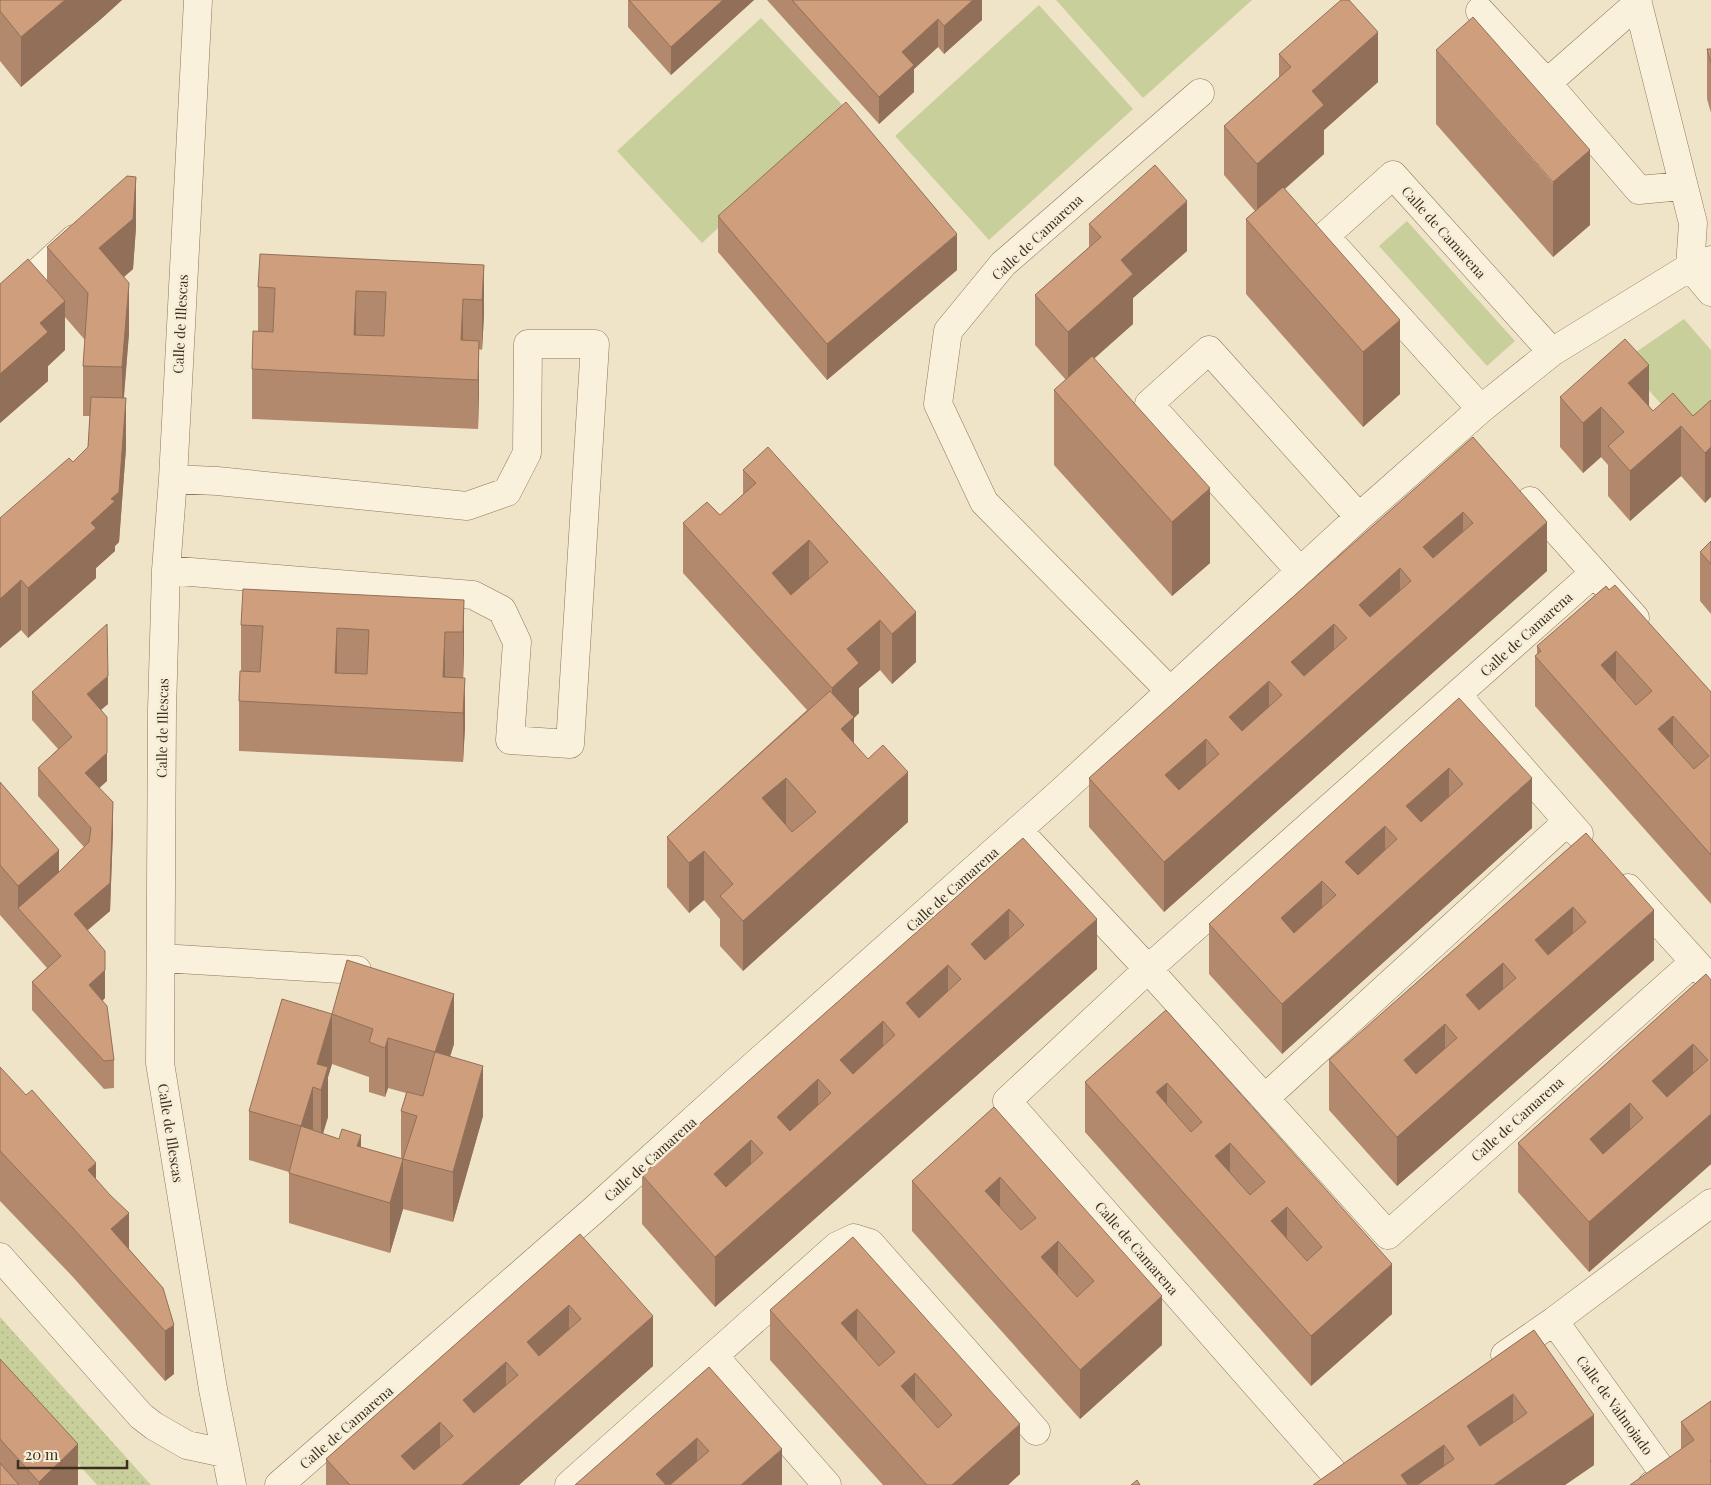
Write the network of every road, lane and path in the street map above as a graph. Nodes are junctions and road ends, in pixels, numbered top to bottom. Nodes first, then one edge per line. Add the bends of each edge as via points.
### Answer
1 (198, 0) edge
2 (1638, 2) edge
3 (1480, 10) dead end
4 (1547, 83) junction
5 (1200, 93) dead end
6 (1682, 186) junction
7 (93, 222) edge
8 (1700, 263) edge
9 (1711, 292) edge
10 (0, 307) edge
11 (1552, 352) junction
12 (1481, 409) junction
13 (173, 479) junction
14 (1530, 501) edge
15 (1359, 517) junction
16 (166, 570) junction
17 (1300, 572) junction
18 (1594, 573) junction
19 (1652, 638) edge
20 (1170, 691) junction
21 (1457, 695) junction
22 (1567, 822) junction
23 (1018, 830) junction
24 (1594, 851) edge
25 (1614, 873) edge
26 (161, 958) junction
27 (1148, 969) junction
28 (357, 970) edge
29 (1703, 971) edge
30 (1265, 1098) junction
31 (1711, 1203) edge
32 (0, 1257) edge
33 (1554, 1321) junction
34 (714, 1356) junction
35 (1489, 1366) edge
36 (1036, 1431) dead end
37 (224, 1453) junction
38 (1358, 1456) edge
39 (1325, 1479) edge
40 (232, 1485) edge
41 (280, 1485) edge
42 (569, 1485) edge
43 (827, 1485) edge
44 (1652, 1485) edge

1 - 13 street, Calle de Illescas
2 - 4 street
2 - 6 street
3 - 4 street
4 - 6 street via 1639,190
5 - 20 street, Calle de Camarena via 1003,264 948,331 938,404 984,502
6 - 8 street
7 - 10 street
8 - 9 street
8 - 11 street, Calle de Camarena
11 - 12 street, Calle de Camarena
11 - 12 street, Calle de Camarena via 1393,175 1325,236
12 - 15 street, Calle de Camarena
13 - 16 street, Calle de Illescas
13 - 16 street via 467,506 507,492 527,453 528,344 595,344 570,744 510,740 517,642 502,610 473,595
14 - 18 street
15 - 17 street, Calle de Camarena
15 - 17 street via 1209,350 1150,404
16 - 26 street, Calle de Illescas
17 - 20 street, Calle de Camarena
18 - 19 street
18 - 21 street, Calle de Camarena
20 - 23 street, Calle de Camarena
21 - 22 street
21 - 27 street, Calle de Camarena
22 - 24 street
22 - 30 street
23 - 27 street, Calle de Camarena
23 - 41 street, Calle de Camarena via 595,1209
25 - 29 street, Calle de Camarena
26 - 28 street
26 - 37 street, Calle de Illescas via 160,1063
27 - 30 street, Calle de Camarena
27 - 39 street, Calle de Camarena via 1007,1101
29 - 30 street, Calle de Camarena via 1388,1235
31 - 33 street
32 - 37 street via 141,1416 187,1445
33 - 35 street
33 - 44 street, Calle de Valmojado via 1666,1476
34 - 36 street via 837,1246 854,1238 870,1244
34 - 42 street
34 - 43 street
37 - 40 street, Calle de Illescas
38 - 39 street

